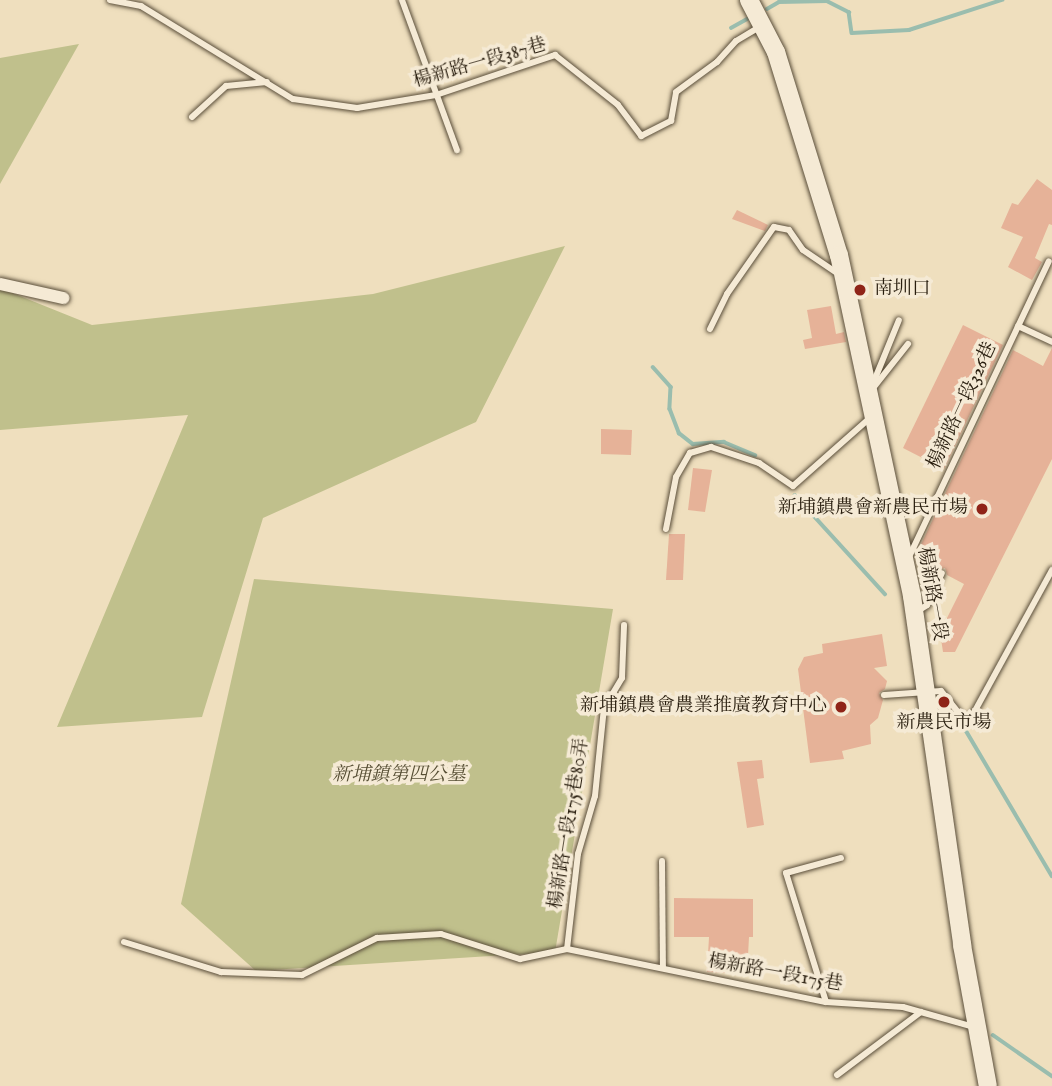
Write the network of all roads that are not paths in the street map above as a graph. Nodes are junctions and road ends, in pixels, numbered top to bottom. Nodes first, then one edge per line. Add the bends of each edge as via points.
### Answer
1 (110, 0) edge
2 (402, 0) edge
3 (749, 0) edge
4 (762, 25) junction
5 (267, 82) junction
6 (436, 95) junction
7 (192, 117) dead end
8 (457, 150) dead end
9 (1049, 261) dead end
10 (844, 278) junction
11 (0, 284) edge
12 (63, 298) dead end
13 (899, 320) dead end
14 (1018, 326) junction
15 (710, 329) dead end
16 (1052, 342) edge
17 (908, 344) dead end
18 (869, 394) junction
19 (874, 415) junction
20 (666, 529) dead end
21 (905, 565) junction
22 (1052, 570) edge
23 (942, 573) dead end
24 (914, 613) junction
25 (624, 625) dead end
26 (925, 690) junction
27 (884, 695) dead end
28 (841, 858) dead end
29 (662, 861) dead end
30 (124, 942) dead end
31 (567, 949) junction
32 (663, 968) junction
33 (826, 1002) junction
34 (921, 1012) junction
35 (977, 1028) junction
36 (837, 1075) dead end
37 (988, 1086) edge

1 - 5 lane, 楊新路一段387巷 via 141,6
2 - 6 lane
3 - 4 main road, 楊新路一段
4 - 6 lane, 楊新路一段387巷 via 676,92 671,121 641,136 618,105 555,55
4 - 10 main road, 楊新路一段 via 776,52
5 - 6 lane, 楊新路一段387巷 via 293,99 357,108
5 - 7 lane via 226,86
6 - 8 lane
9 - 14 lane, 楊新路一段326巷
10 - 15 lane via 803,250 789,230 775,227 727,294
10 - 18 main road, 楊新路一段
11 - 12 street
13 - 18 lane
14 - 16 lane
14 - 21 lane, 楊新路一段326巷
17 - 18 lane
18 - 19 main road, 楊新路一段
19 - 20 lane via 793,486 759,463 711,447 690,453 676,477
19 - 21 main road, 楊新路一段
21 - 24 main road, 楊新路一段
22 - 26 lane via 971,718 962,717 941,691
23 - 24 lane via 927,605
24 - 26 main road, 楊新路一段
25 - 31 lane, 楊新路一段175巷80弄 via 622,678 604,708 595,796 578,854
26 - 27 lane
26 - 35 main road, 楊新路一段
28 - 33 lane via 786,873
29 - 32 lane
30 - 31 lane via 221,971 302,975 377,938 441,934 520,960
31 - 32 lane, 楊新路一段175巷
32 - 33 lane, 楊新路一段175巷
33 - 34 lane, 楊新路一段175巷
34 - 35 lane, 楊新路一段175巷
34 - 36 lane
35 - 37 main road, 楊新路一段

